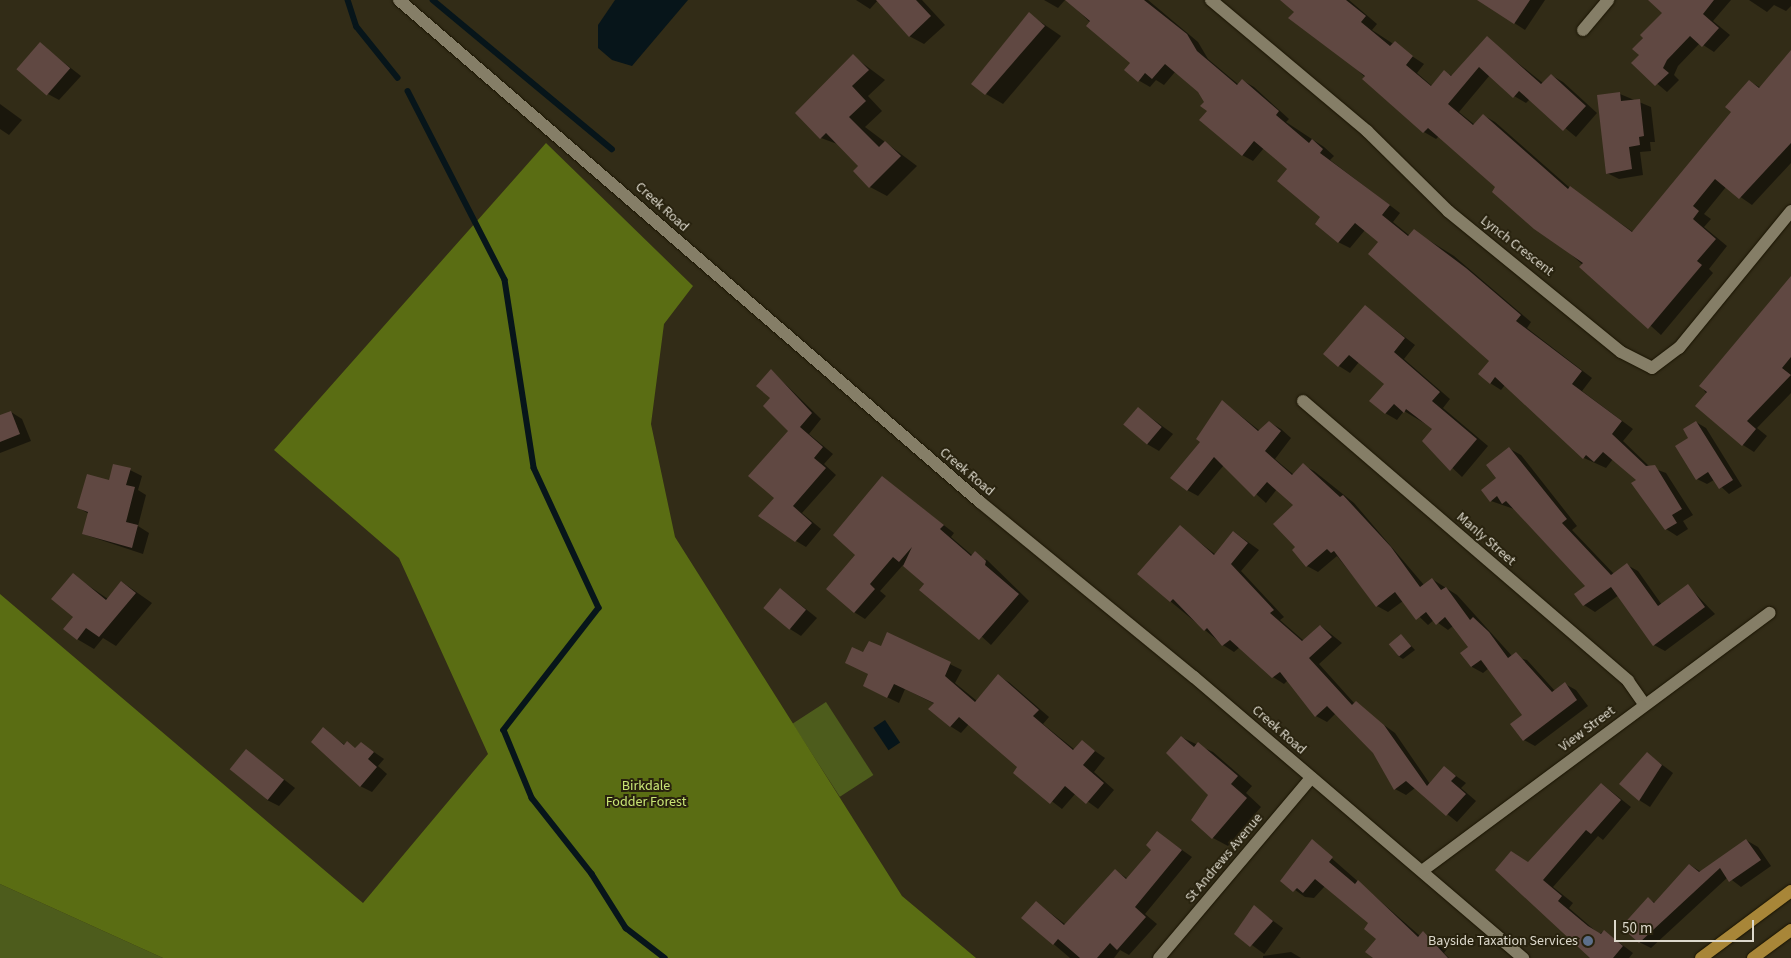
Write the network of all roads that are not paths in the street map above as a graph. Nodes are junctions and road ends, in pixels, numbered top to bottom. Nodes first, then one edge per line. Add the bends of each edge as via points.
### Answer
1 (399, 0) edge
2 (1211, 0) edge
3 (1608, 0) edge
4 (1583, 30) dead end
5 (1791, 211) edge
6 (1303, 401) dead end
7 (1770, 613) dead end
8 (1645, 704) junction
9 (1311, 778) junction
10 (1422, 871) junction
11 (1791, 891) edge
12 (1791, 930) edge
13 (1159, 958) edge
14 (1523, 958) edge
15 (1701, 958) edge
16 (1753, 958) edge

1 - 9 street, Creek Road via 945,472
2 - 5 street, Lynch Crescent via 1367,131 1448,211 1621,352 1652,368 1679,348
3 - 4 street
6 - 8 street, Manly Street via 1628,682
7 - 8 street, View Street
8 - 10 street, View Street
9 - 10 street, Creek Road
9 - 13 street, St Andrews Avenue
10 - 14 street, Creek Road
11 - 15 main road
12 - 16 main road

